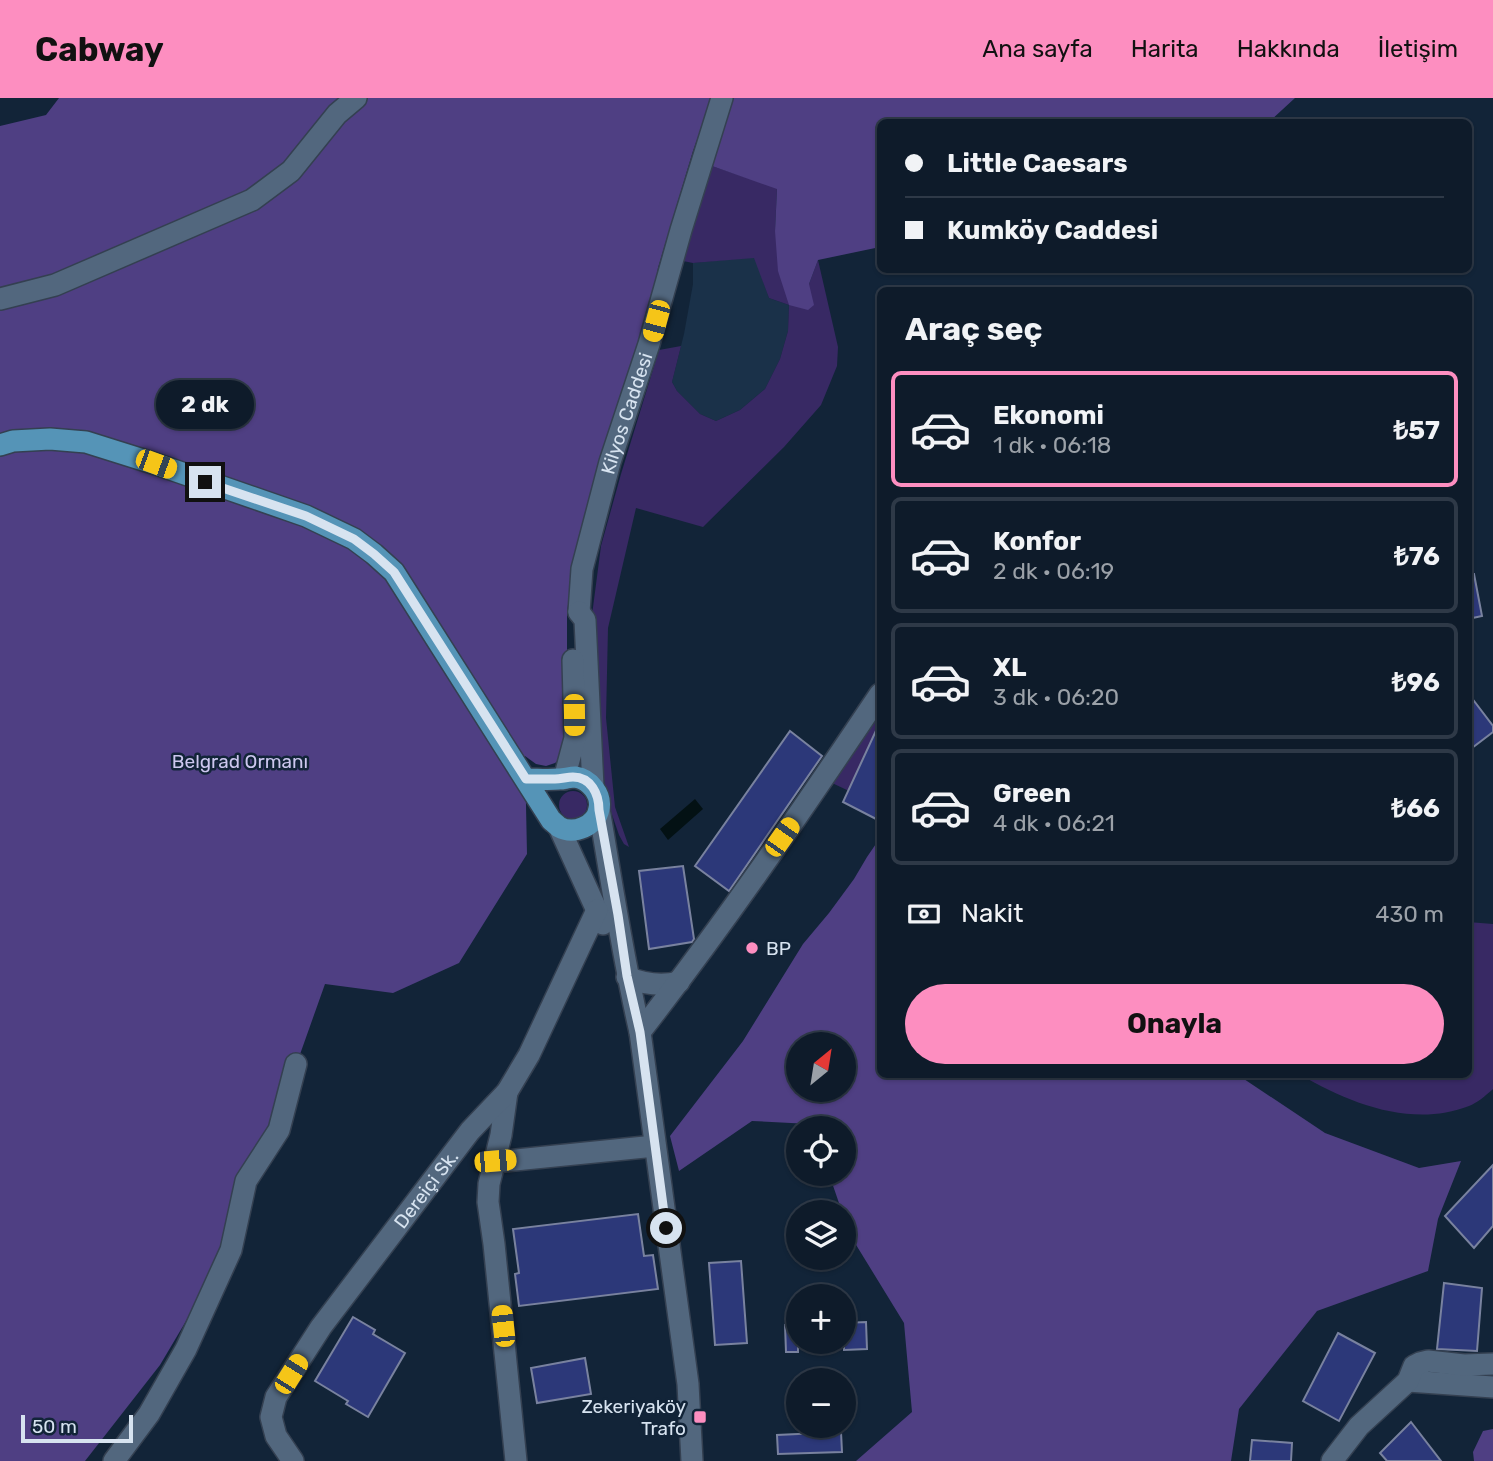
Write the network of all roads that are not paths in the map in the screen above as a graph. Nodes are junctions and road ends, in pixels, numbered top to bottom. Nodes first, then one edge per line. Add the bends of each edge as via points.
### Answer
1 (356, 98) edge
2 (722, 98) edge
3 (0, 299) edge
4 (0, 445) edge
5 (579, 612) junction
6 (877, 698) edge
7 (526, 779) junction
8 (562, 779) junction
9 (593, 787) junction
10 (599, 810) junction
11 (553, 819) junction
12 (597, 911) junction
13 (627, 976) junction
14 (679, 982) junction
15 (640, 1032) junction
16 (296, 1064) dead end
17 (507, 1092) junction
18 (655, 1146) junction
19 (495, 1161) junction
20 (1493, 1364) edge
21 (1408, 1381) junction
22 (1493, 1387) edge
23 (114, 1461) edge
24 (293, 1461) edge
25 (516, 1461) edge
26 (692, 1461) edge
27 (1332, 1461) edge

1 - 3 street via 337,114 291,171 252,200 55,285
2 - 5 street, Kilyos Caddesi via 610,461 582,569
4 - 7 main road via 50,439 86,442 306,516 354,539 394,572
5 - 8 street via 572,620 575,738
5 - 9 street via 585,620
6 - 14 street
7 - 8 main road
7 - 11 main road
8 - 9 main road via 586,780
8 - 11 main road via 546,798
9 - 10 main road
10 - 11 main road via 579,829 568,830
10 - 13 street
11 - 12 street
12 - 13 street
12 - 17 street, Dereiçi Sk.
13 - 14 street via 659,985
13 - 15 street
14 - 15 street
15 - 18 street
16 - 23 street via 279,1130 246,1181 231,1250 186,1349 149,1414
17 - 19 street
17 - 24 street, Dereiçi Sk. via 470,1131 321,1326 276,1397 271,1418 276,1436
18 - 19 street
18 - 26 street via 688,1384
19 - 25 street via 488,1202
20 - 21 street via 1428,1361 1414,1366
21 - 22 street
21 - 27 street via 1359,1426

